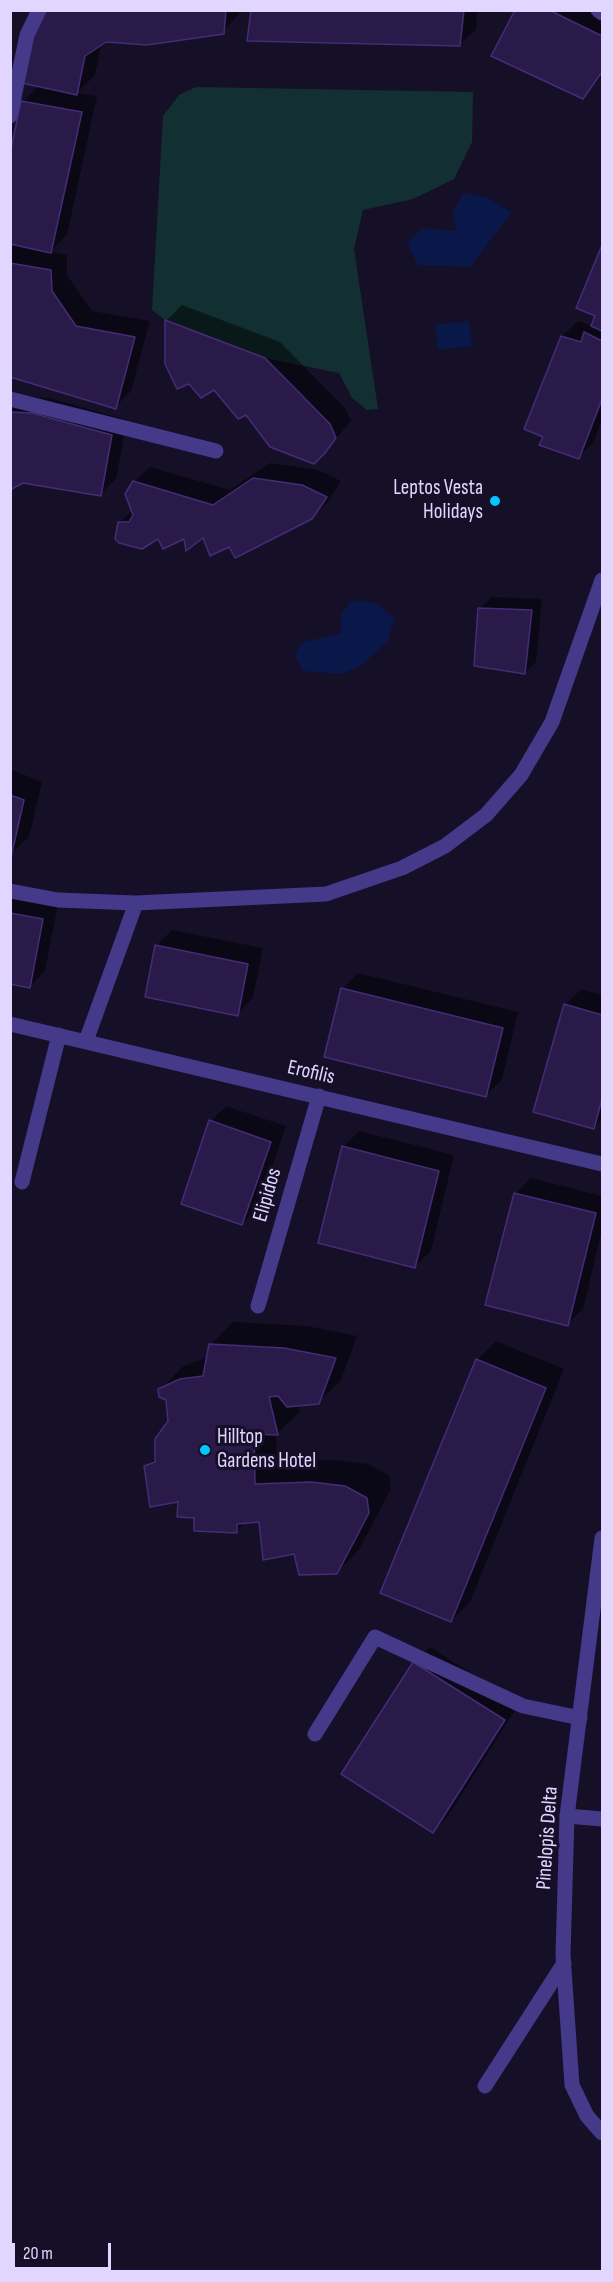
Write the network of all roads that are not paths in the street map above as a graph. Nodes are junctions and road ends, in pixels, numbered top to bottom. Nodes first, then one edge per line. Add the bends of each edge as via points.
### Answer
1 (39, 10) edge
2 (598, 10) edge
3 (603, 13) edge
4 (10, 116) edge
5 (10, 399) edge
6 (216, 451) dead end
7 (603, 580) edge
8 (10, 891) edge
9 (136, 903) junction
10 (10, 1024) edge
11 (58, 1035) junction
12 (86, 1041) junction
13 (319, 1096) junction
14 (603, 1164) edge
15 (21, 1182) dead end
16 (258, 1306) dead end
17 (603, 1539) edge
18 (596, 1640) edge
19 (580, 1718) junction
20 (315, 1734) dead end
21 (567, 1816) junction
22 (603, 1819) edge
23 (564, 1963) junction
24 (485, 2086) dead end
25 (603, 2133) edge

1 - 4 street via 27,34
2 - 3 street
5 - 6 street
7 - 9 street via 552,722 521,775 486,815 445,846 402,868 326,894
8 - 9 street via 58,900
9 - 12 street
10 - 11 street, Erofilis
11 - 12 street, Erofilis
11 - 15 street
12 - 13 street, Erofilis
13 - 14 street, Erofilis
13 - 16 street, Elipidos
17 - 18 street, Pinelopis Delta
18 - 19 street, Pinelopis Delta
19 - 20 street via 523,1706 375,1637
19 - 21 street, Pinelopis Delta
21 - 22 street
21 - 23 street, Pinelopis Delta
23 - 24 street
23 - 25 street, Pinelopis Delta via 572,2085 587,2116

